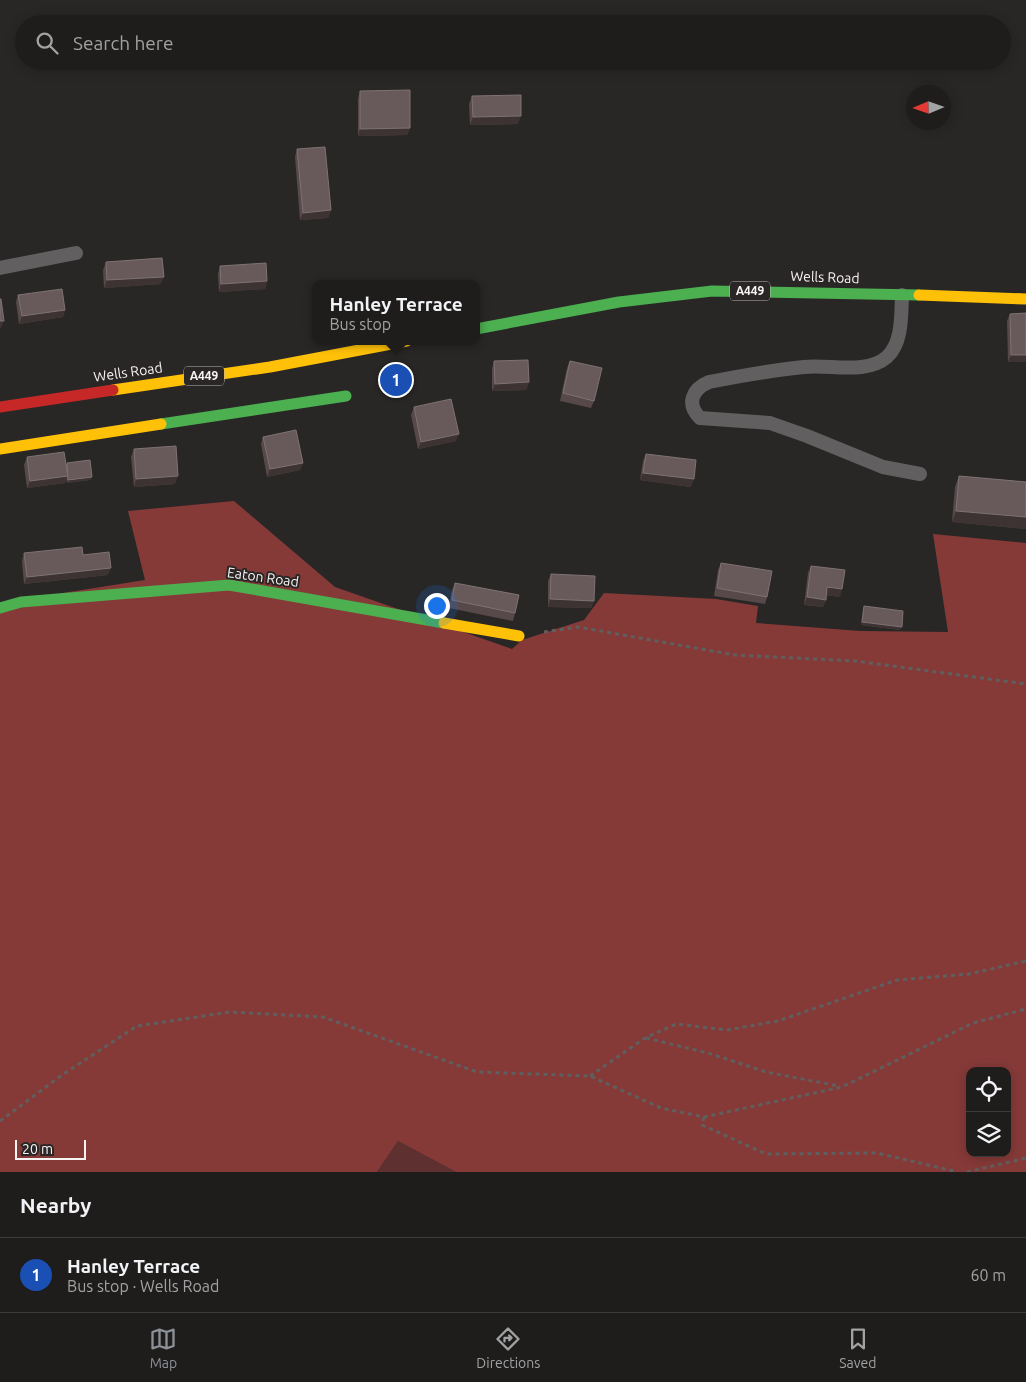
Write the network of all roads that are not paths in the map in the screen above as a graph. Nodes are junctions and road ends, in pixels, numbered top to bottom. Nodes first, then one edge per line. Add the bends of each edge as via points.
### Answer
1 (76, 253) dead end
2 (0, 268) edge
3 (902, 295) junction
4 (1026, 299) edge
5 (480, 328) edge
6 (386, 345) edge
7 (346, 396) dead end
8 (0, 407) edge
9 (0, 450) edge
10 (920, 474) dead end
11 (0, 608) edge
12 (519, 636) road end

1 - 2 lane
3 - 4 main road, Wells Road / A449
3 - 5 main road, Wells Road / A449 via 712,291 619,302
3 - 10 lane via 898,337 894,348 878,363 860,367 786,369 709,382 698,389 691,400 700,418 770,424 883,467
6 - 8 main road, Wells Road / A449 via 270,367
7 - 9 main road
11 - 12 main road, Eaton Road via 21,602 229,585

